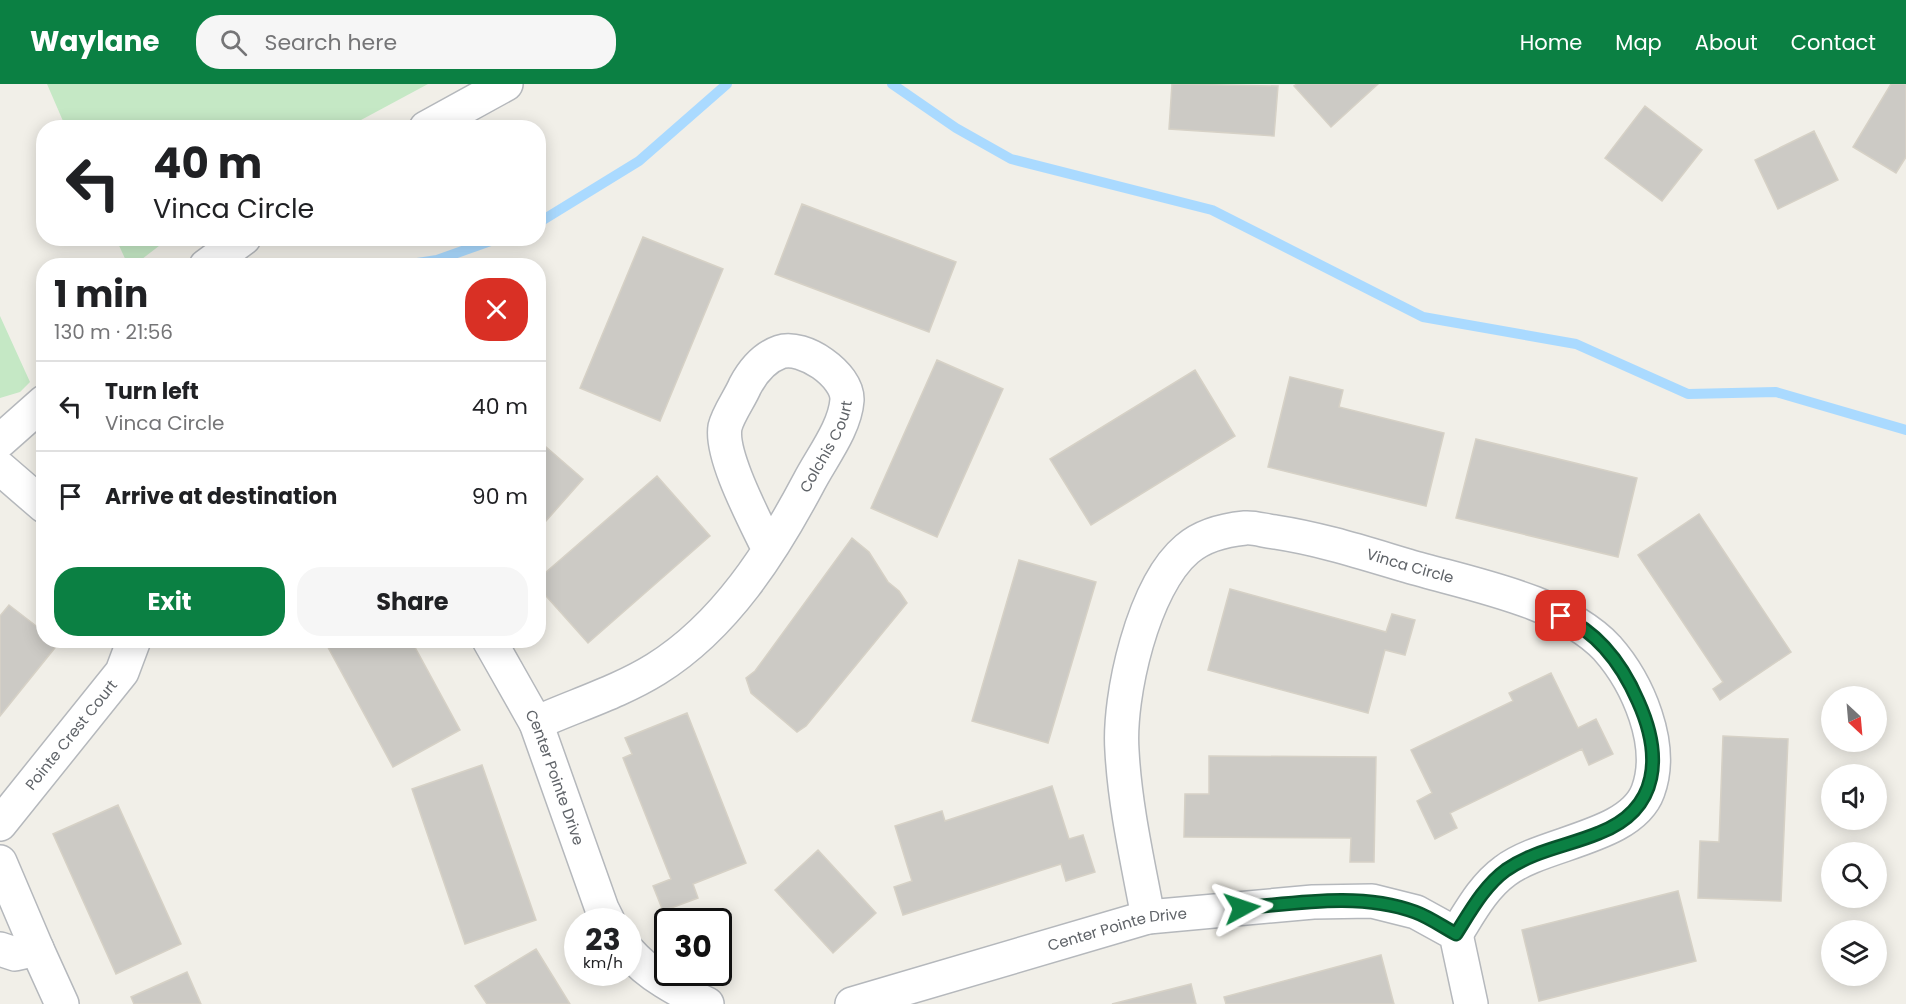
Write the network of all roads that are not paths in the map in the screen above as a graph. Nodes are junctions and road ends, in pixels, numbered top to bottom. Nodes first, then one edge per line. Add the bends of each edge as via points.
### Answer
1 (506, 84) edge
2 (441, 120) edge
3 (233, 246) edge
4 (217, 258) edge
5 (36, 409) edge
6 (0, 441) edge
7 (0, 468) edge
8 (36, 499) edge
9 (769, 550) junction
10 (131, 648) edge
11 (494, 648) edge
12 (536, 723) junction
13 (0, 824) edge
14 (0, 862) edge
15 (602, 908) edge
16 (1148, 917) junction
17 (1456, 934) junction
18 (0, 949) edge
19 (37, 949) junction
20 (642, 966) edge
21 (62, 1004) edge
22 (707, 1004) edge
23 (852, 1004) edge
24 (1471, 1004) edge

1 - 2 street
3 - 4 street
5 - 6 street
7 - 8 street
9 - 9 street, Colchis Court via 841,423 847,398 841,381 825,365 806,355 782,351 763,361 752,373 725,427 736,477
9 - 12 street, Colchis Court via 730,604 687,648 626,685
10 - 13 street, Pointe Crest Court via 122,672
11 - 12 street, Center Pointe Drive
12 - 15 street, Center Pointe Drive
14 - 19 street
16 - 17 street, Center Pointe Drive via 1313,902 1372,902 1416,912
16 - 17 street, Vinca Circle via 1122,751 1122,716 1140,628 1158,586 1187,549 1216,533 1247,528 1313,538 1530,602 1576,623 1606,647 1628,678 1651,736 1654,763 1647,794 1625,819 1600,833 1548,848 1506,870 1481,895
16 - 23 street, Center Pointe Drive
17 - 24 street
18 - 19 street via 15,954
19 - 21 street
20 - 22 street via 677,990

